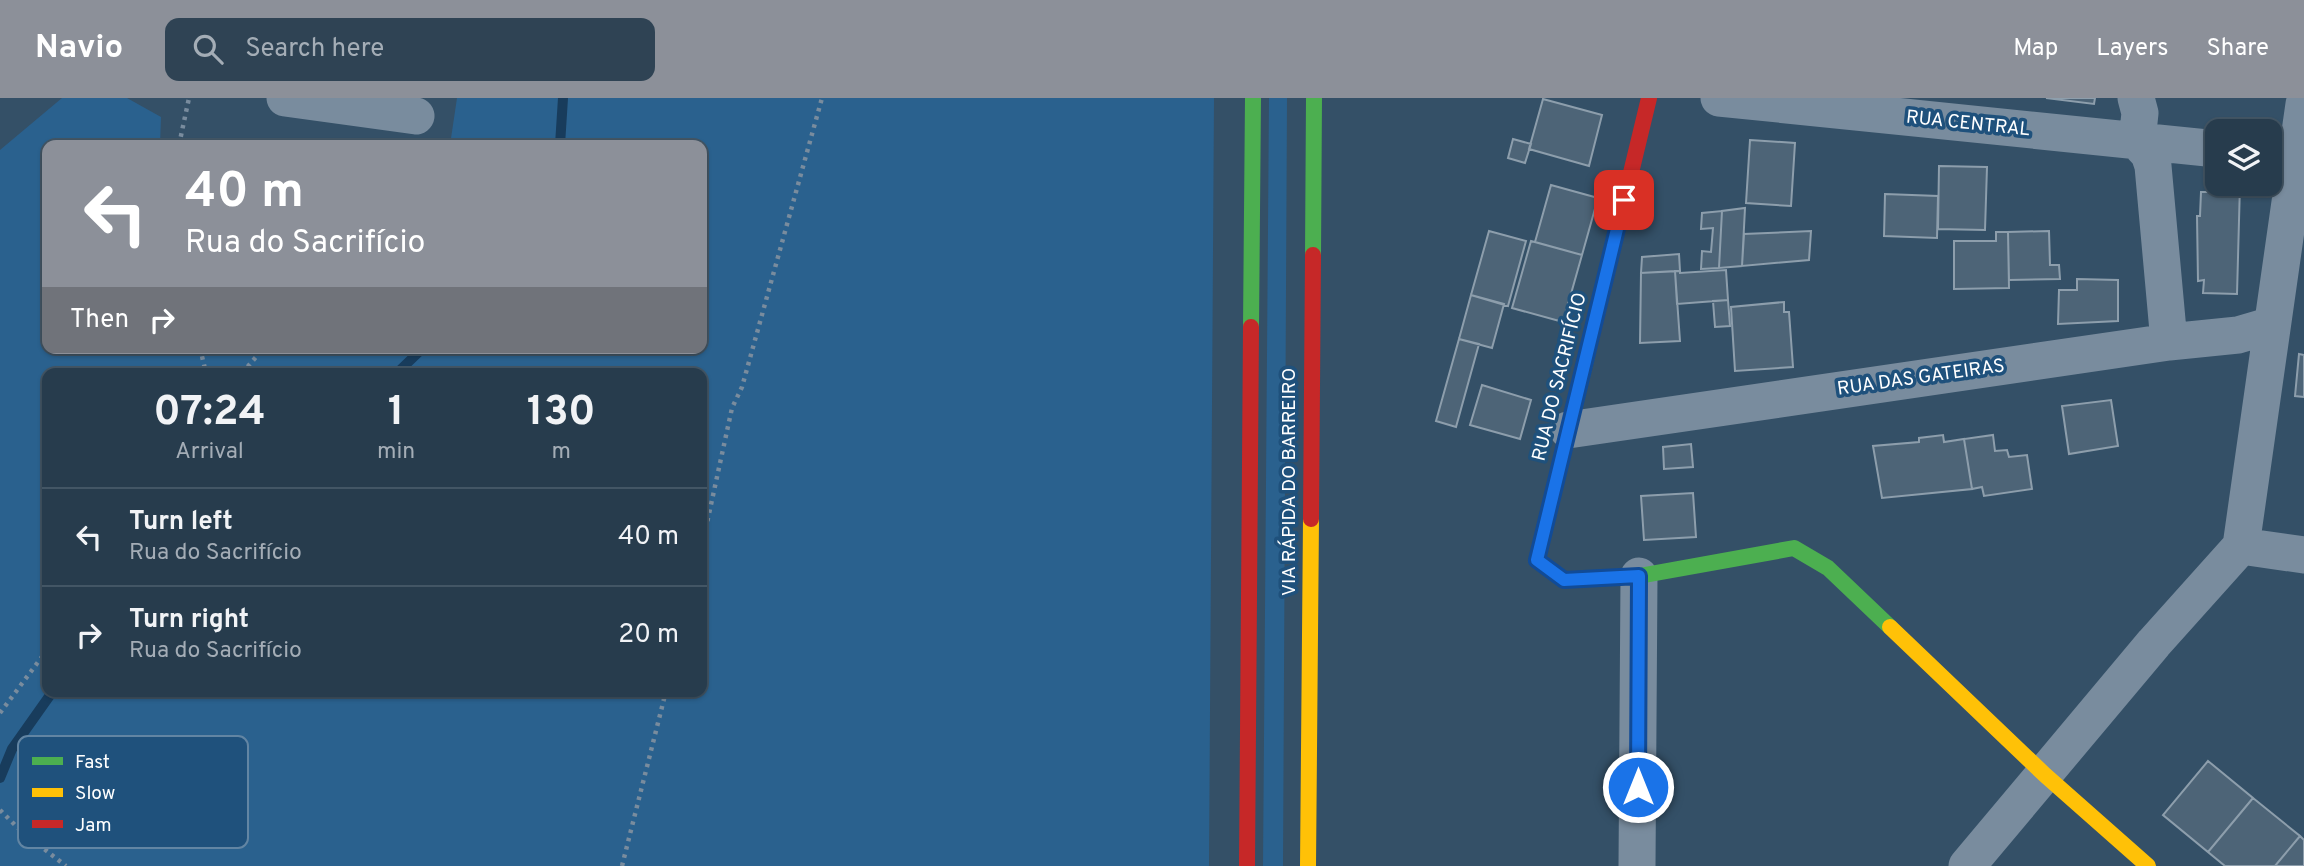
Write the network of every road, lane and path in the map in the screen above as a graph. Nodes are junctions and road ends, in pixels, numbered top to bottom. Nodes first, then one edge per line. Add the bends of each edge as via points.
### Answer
1 (189, 98) edge
2 (285, 98) edge
3 (822, 98) edge
4 (1253, 98) edge
5 (1314, 98) edge
6 (1649, 98) edge
7 (1719, 98) edge
8 (2136, 98) edge
9 (1778, 101) edge
10 (2304, 104) edge
11 (2012, 113) edge
12 (416, 116) dead end
13 (180, 140) edge
14 (2137, 141) junction
15 (2205, 148) edge
16 (2283, 156) edge
17 (2272, 326) junction
18 (2169, 342) junction
19 (259, 354) edge
20 (246, 368) edge
21 (1568, 430) junction
22 (707, 524) edge
23 (2241, 546) junction
24 (2304, 555) edge
25 (1639, 576) junction
26 (42, 657) edge
27 (664, 697) edge
28 (0, 713) edge
29 (2045, 775) junction
30 (0, 810) edge
31 (18, 828) edge
32 (43, 848) edge
33 (66, 866) edge
34 (622, 866) edge
35 (1247, 866) edge
36 (1308, 866) edge
37 (1637, 866) edge
38 (1967, 866) edge
39 (2148, 866) edge

1 - 13 path
2 - 12 street
3 - 22 path via 733,408
4 - 35 main road, VIA RÁPIDA DO BARREIRO
5 - 36 main road, VIA RÁPIDA DO BARREIRO
6 - 21 main road, RUA DO SACRIFÍCIO
7 - 9 street, RUA CENTRAL
8 - 14 street via 2140,113
9 - 11 street, RUA CENTRAL
10 - 16 street
11 - 14 street, RUA CENTRAL
14 - 15 street, RUA CENTRAL
14 - 18 street via 2153,166
16 - 17 street
17 - 18 street, RUA DAS GATEIRAS via 2238,335
17 - 23 street
18 - 21 street, RUA DAS GATEIRAS
19 - 20 path
21 - 25 main road, RUA DO SACRIFÍCIO via 1537,560 1564,580
23 - 24 street
23 - 29 street
25 - 29 main road via 1794,548 1828,568
25 - 37 street
26 - 28 path
27 - 34 path
29 - 38 street
29 - 39 main road
30 - 31 path
32 - 33 path

